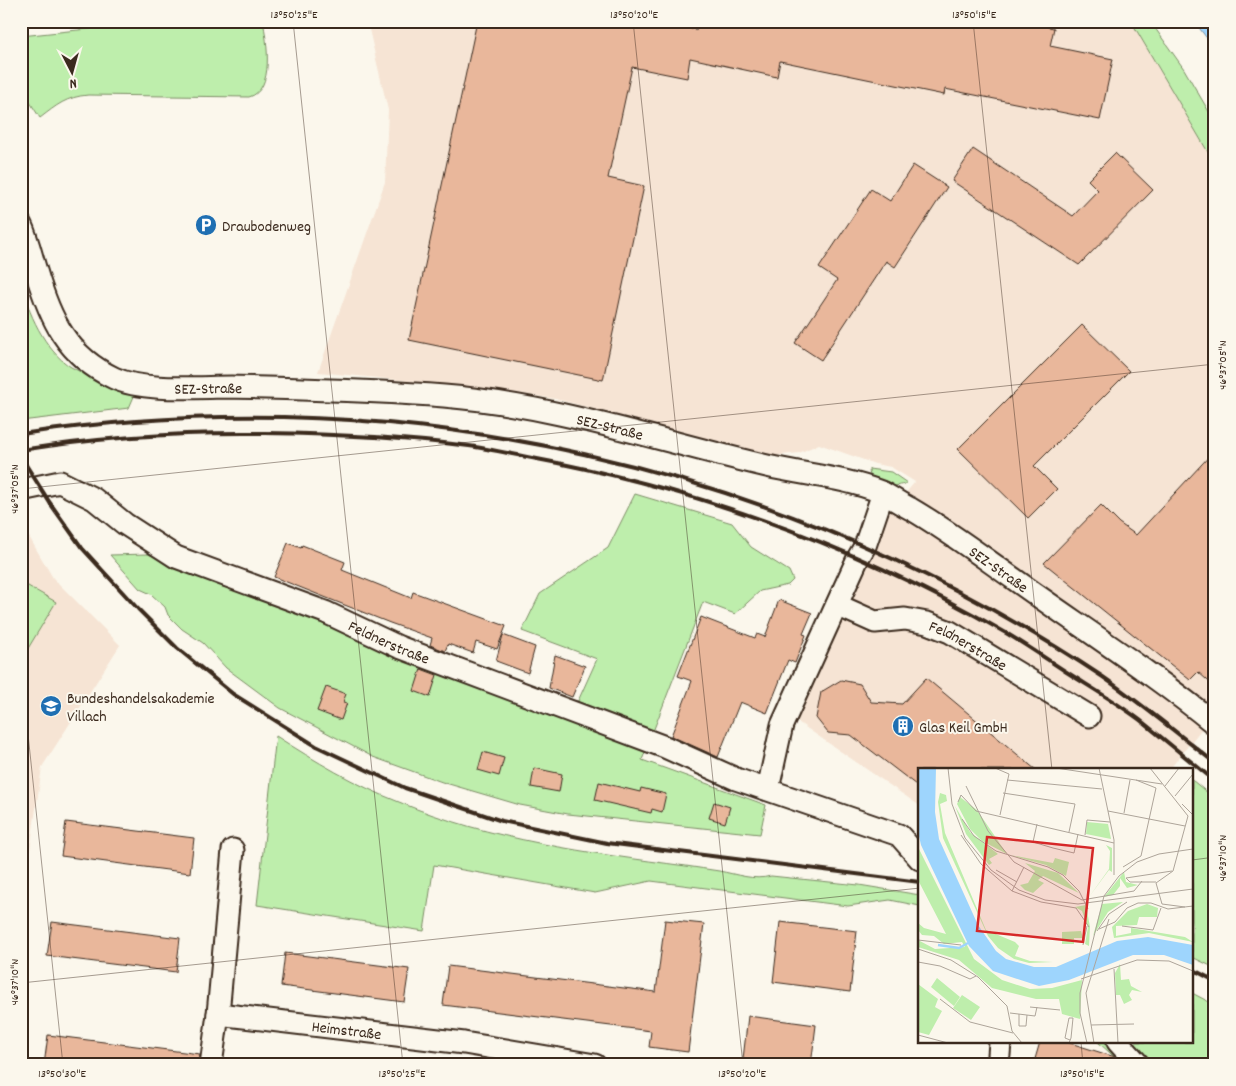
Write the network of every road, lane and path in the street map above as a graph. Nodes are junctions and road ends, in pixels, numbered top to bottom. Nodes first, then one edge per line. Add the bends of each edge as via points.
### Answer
1 (21, 225) edge
2 (21, 490) edge
3 (883, 493) junction
4 (837, 605) junction
5 (1089, 716) dead end
6 (1215, 724) edge
7 (768, 789) junction
8 (233, 850) dead end
9 (918, 857) edge
10 (218, 1014) junction
11 (1120, 1044) edge
12 (211, 1065) edge
13 (595, 1065) edge
14 (1140, 1065) edge

1 - 3 street, SEZ-Straße via 56,324 69,344 85,359 121,381 155,386 356,390 449,396 527,408 642,433 769,467 830,477
2 - 7 street, Feldnerstraße via 60,482 94,498 124,524 176,557 325,612 399,647
3 - 4 street via 865,546
3 - 6 street, SEZ-Straße via 932,522 1175,692
4 - 5 street, Feldnerstraße via 875,622 905,619 928,623 950,632
4 - 7 street via 782,725
7 - 9 street, Feldnerstraße via 899,835
8 - 10 street
10 - 12 street
10 - 13 street, Heimstraße via 464,1043
11 - 14 street

